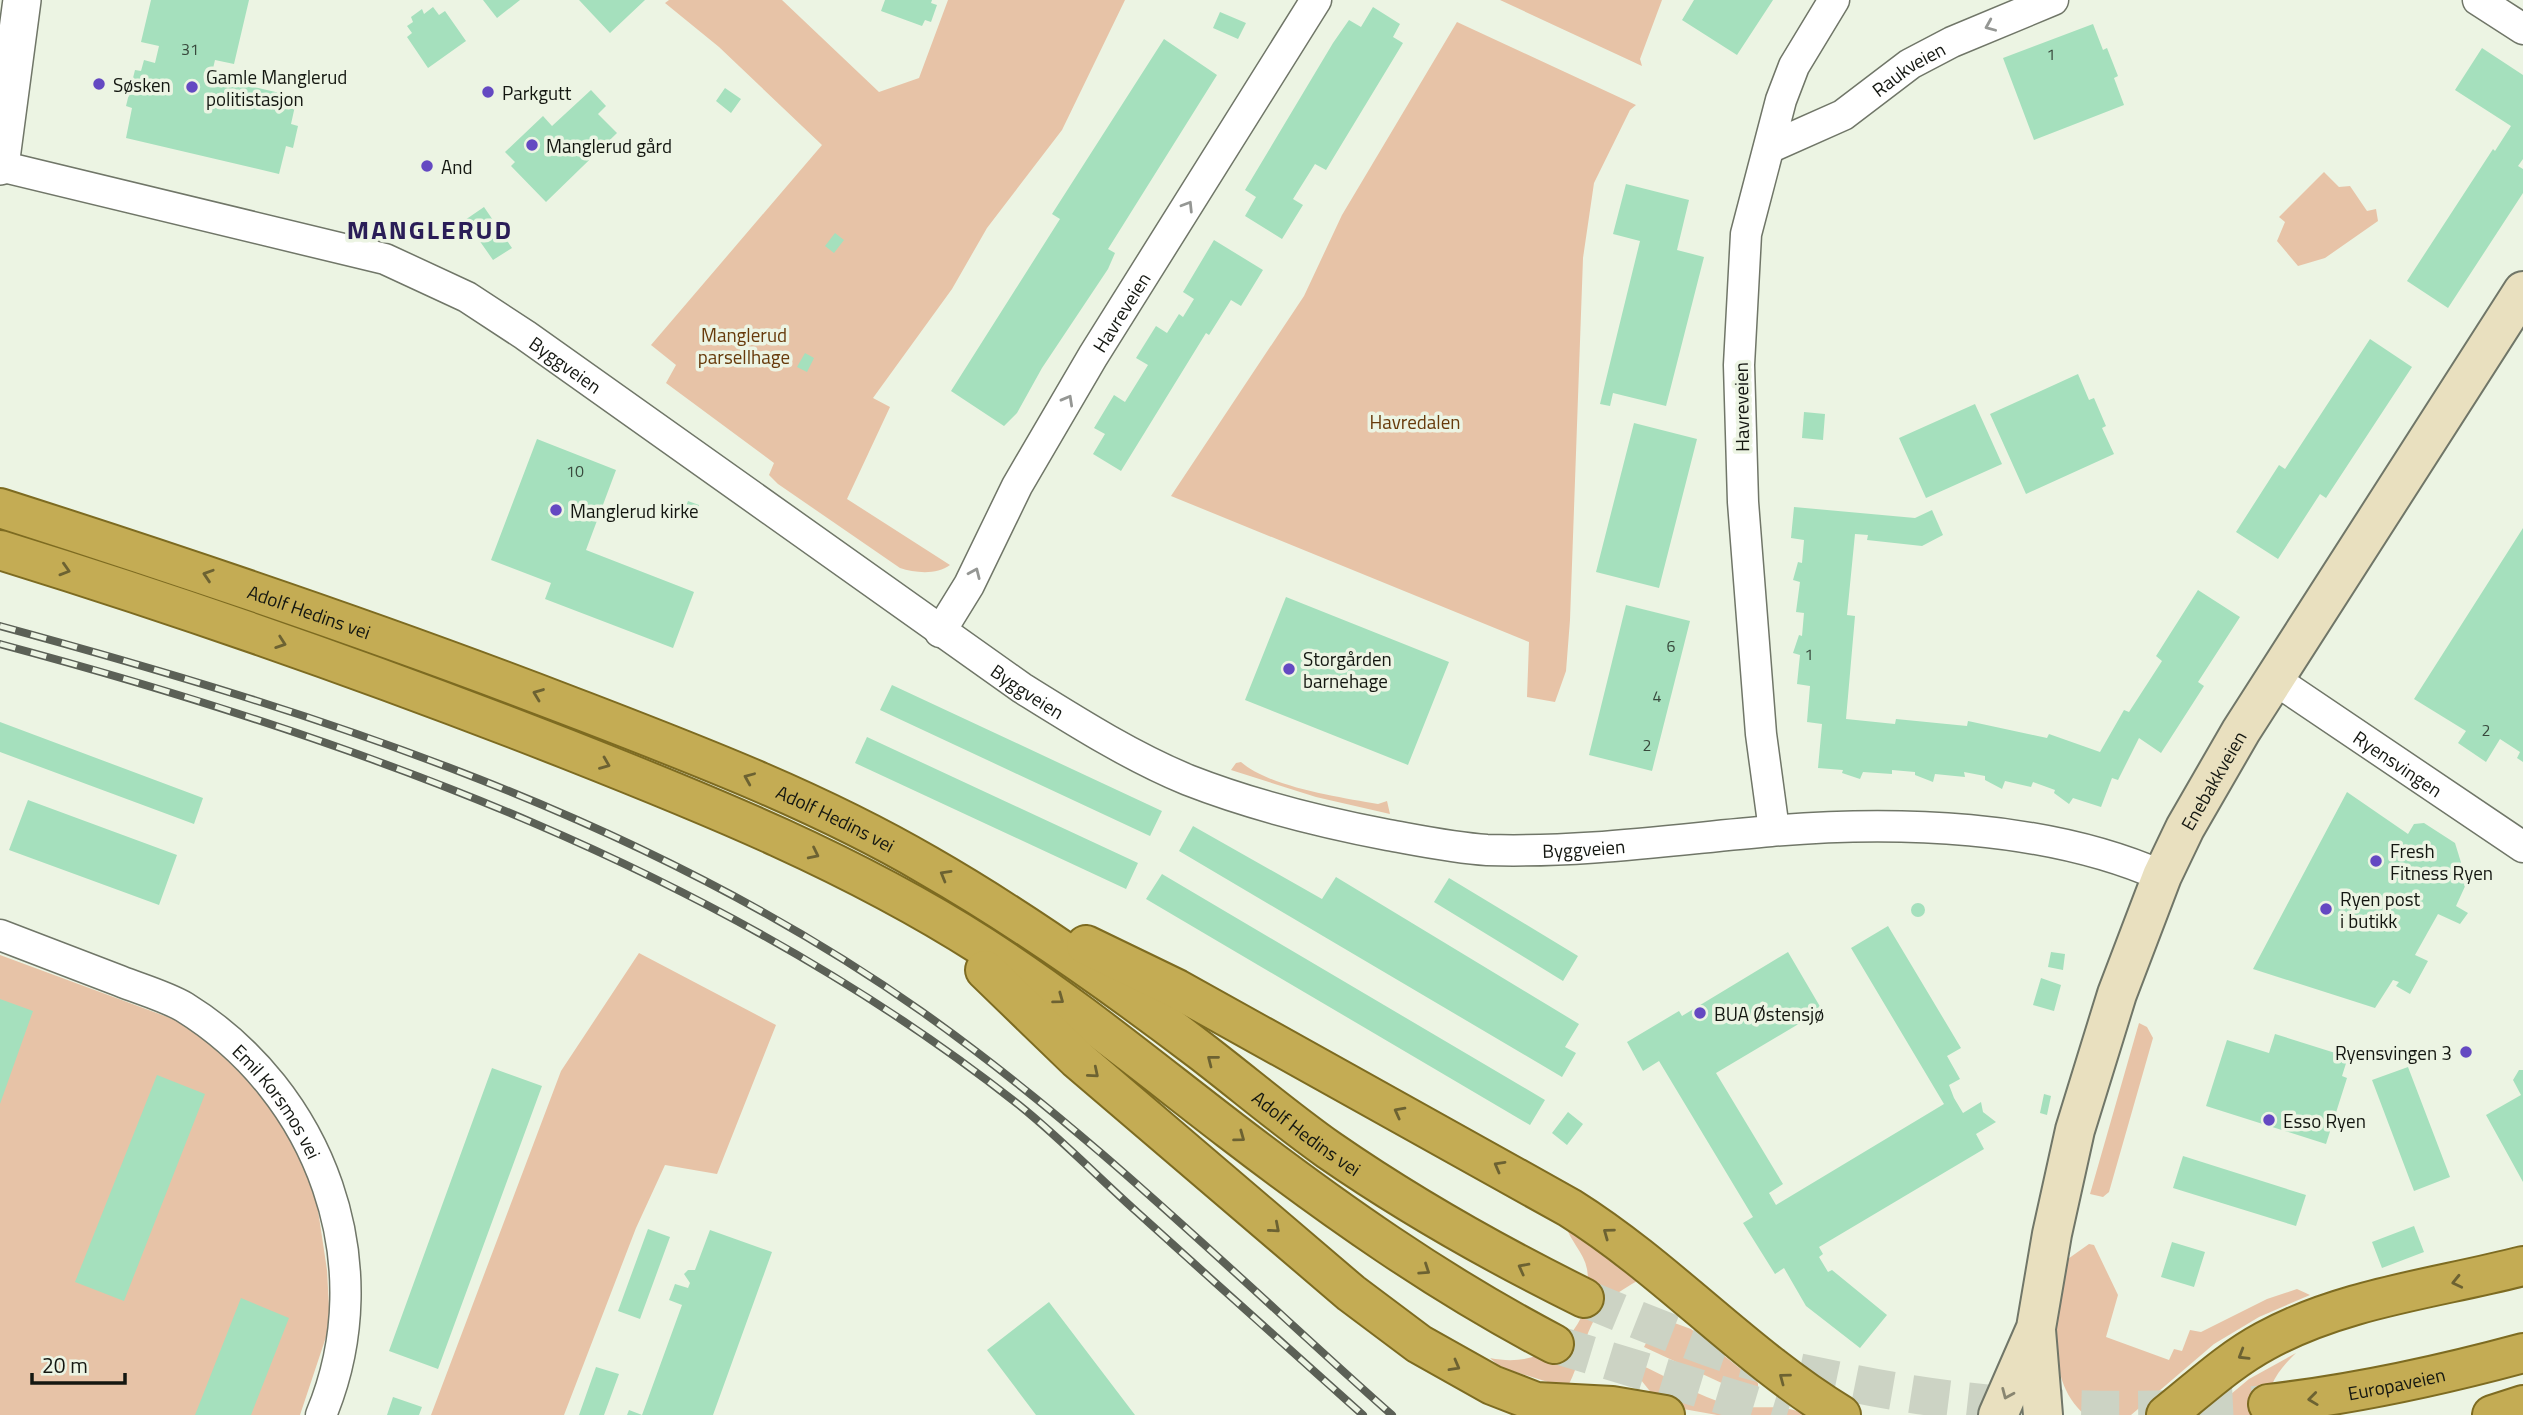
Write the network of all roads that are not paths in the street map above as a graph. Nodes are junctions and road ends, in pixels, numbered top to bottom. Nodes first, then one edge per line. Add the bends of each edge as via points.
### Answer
1 (22, 0) edge
2 (1316, 0) edge
3 (1834, 0) edge
4 (2053, 0) edge
5 (2478, 0) edge
6 (2523, 29) edge
7 (1771, 147) junction
8 (0, 166) edge
9 (2523, 291) edge
10 (0, 508) edge
11 (0, 550) edge
12 (940, 632) junction
13 (2274, 679) junction
14 (1774, 830) junction
15 (2523, 847) edge
16 (2162, 876) junction
17 (919, 909) junction
18 (1004, 910) junction
19 (0, 935) edge
20 (2523, 1266) edge
21 (1584, 1298) tunnel mouth
22 (2036, 1328) junction
23 (1554, 1344) tunnel mouth
24 (2523, 1353) edge
25 (2268, 1404) tunnel mouth
26 (2523, 1405) edge
27 (321, 1415) edge
28 (1665, 1415) edge
29 (1841, 1415) edge
30 (1998, 1415) edge
31 (2043, 1415) edge
32 (2166, 1415) edge
33 (2492, 1415) edge

1 - 8 street
12 -> 2 street, Havreveien via 969,585 1027,467 1093,356
3 - 7 street, Havreveien via 1794,66
4 -> 7 street, Raukveien via 1952,42 1910,64 1843,115
5 - 6 street
7 - 14 street, Havreveien via 1746,234 1739,365 1743,502
8 - 12 street, Byggveien via 369,254 429,277 525,335
9 - 13 main road, Enebakkveien
18 -> 10 highway, Adolf Hedins vei via 834,816 625,727 321,613
11 -> 17 highway, Adolf Hedins vei via 304,651 519,730 801,847
12 - 14 street, Byggveien via 1084,727 1188,779 1326,823 1491,850
13 - 15 street, Ryensvingen
13 - 16 main road, Enebakkveien via 2208,786
14 - 16 street, Byggveien via 1924,827 2008,834 2133,863
16 - 22 main road, Enebakkveien via 2117,994 2078,1119
17 -> 23 highway, Adolf Hedins vei via 1053,994 1234,1133 1417,1264
17 -> 28 highway via 1077,1059 1352,1293 1419,1344 1492,1385 1535,1402 1612,1406
21 -> 18 highway, Adolf Hedins vei via 1444,1226 1380,1184
29 -> 18 highway via 1760,1359 1629,1247 1538,1188 1177,989
19 - 27 street, Emil Korsmos vei via 183,1007 226,1039 286,1102 318,1157 337,1209 343,1246 345,1326
20 -> 32 highway via 2300,1324 2233,1360
22 -> 30 main road, Enebakkveien
22 - 31 main road, Enebakkveien
24 -> 25 highway, Europaveien via 2400,1384
26 - 33 highway

